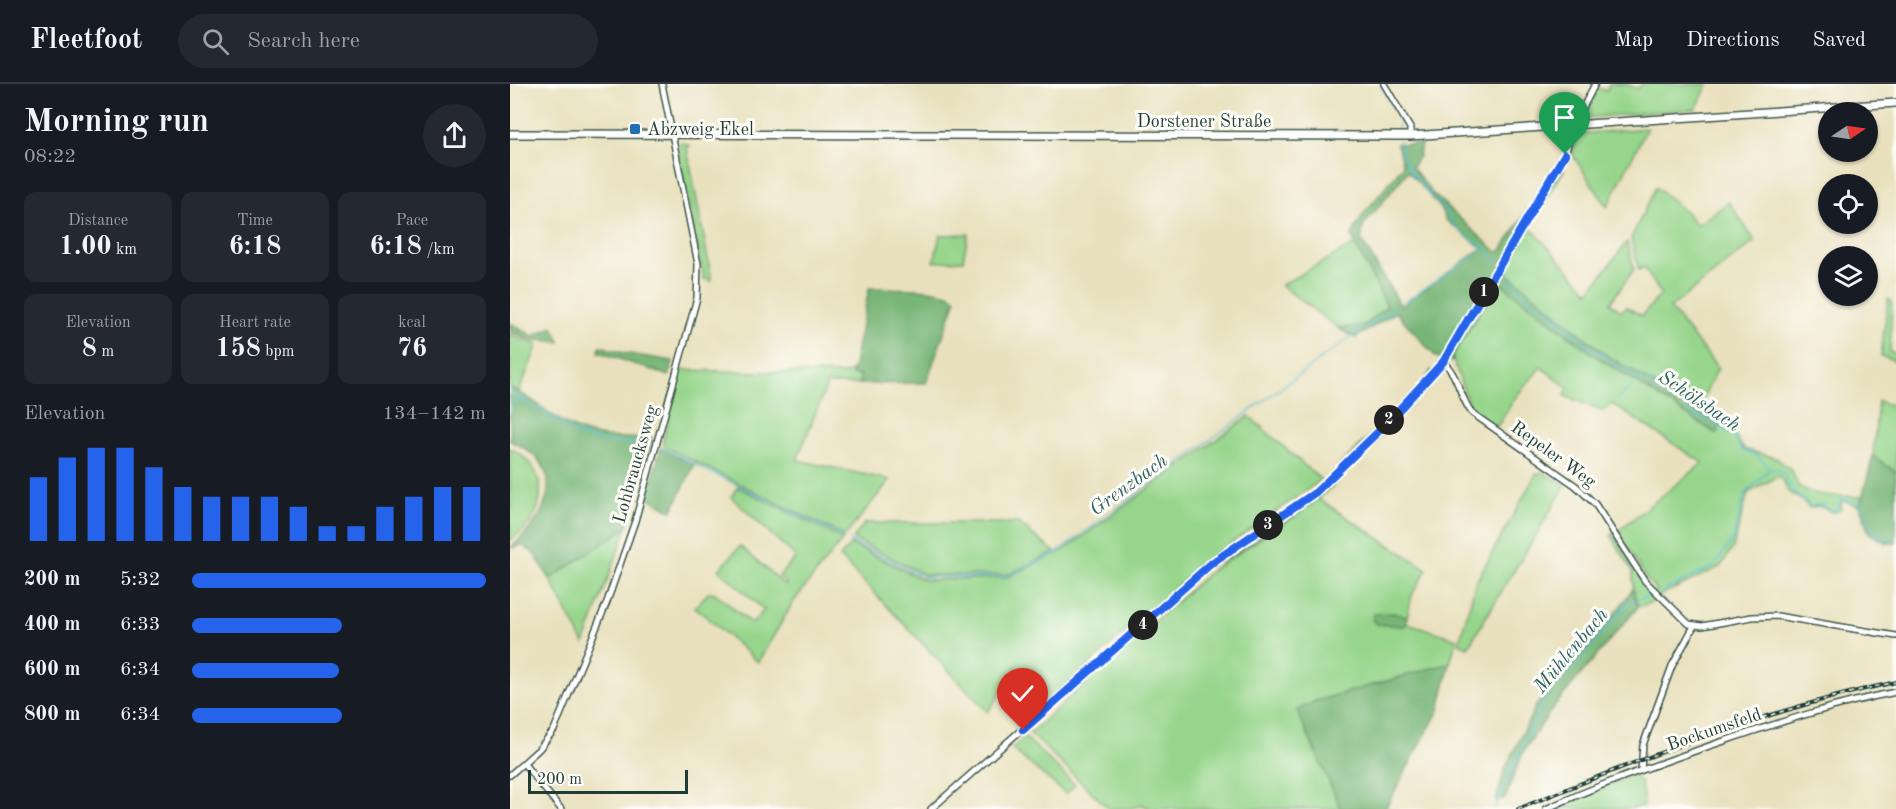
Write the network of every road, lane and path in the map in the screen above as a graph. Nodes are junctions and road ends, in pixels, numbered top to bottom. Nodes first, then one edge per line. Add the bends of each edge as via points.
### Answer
1 (662, 84) edge
2 (1384, 84) edge
3 (1595, 84) edge
4 (1896, 103) edge
5 (1574, 125) junction
6 (510, 134) edge
7 (672, 135) junction
8 (1403, 136) junction
9 (1443, 362) junction
10 (1695, 626) junction
11 (1896, 636) edge
12 (1896, 692) edge
13 (524, 764) junction
14 (1641, 770) junction
15 (510, 775) edge
16 (561, 809) edge
17 (931, 809) edge
18 (1546, 809) edge

1 - 7 street, Lohbraucksweg
2 - 8 street via 1410,128
3 - 5 street
4 - 5 main road, Dorstener Straße
5 - 8 main road, Dorstener Straße
5 - 9 street via 1565,154
6 - 7 main road, Dorstener Straße
7 - 8 main road, Dorstener Straße
7 - 13 street, Lohbraucksweg via 698,264 697,298 635,521 608,602 554,730
9 - 10 street, Repeler Weg via 1472,413 1576,486 1595,504 1645,581 1681,619
9 - 17 street via 1316,492 1213,562
10 - 11 street via 1777,616
10 - 14 street via 1672,666 1643,745
12 - 14 street, Bockumsfeld via 1815,712
13 - 15 street, Lohbraucksweg
13 - 16 street
14 - 18 street, Bockumsfeld

